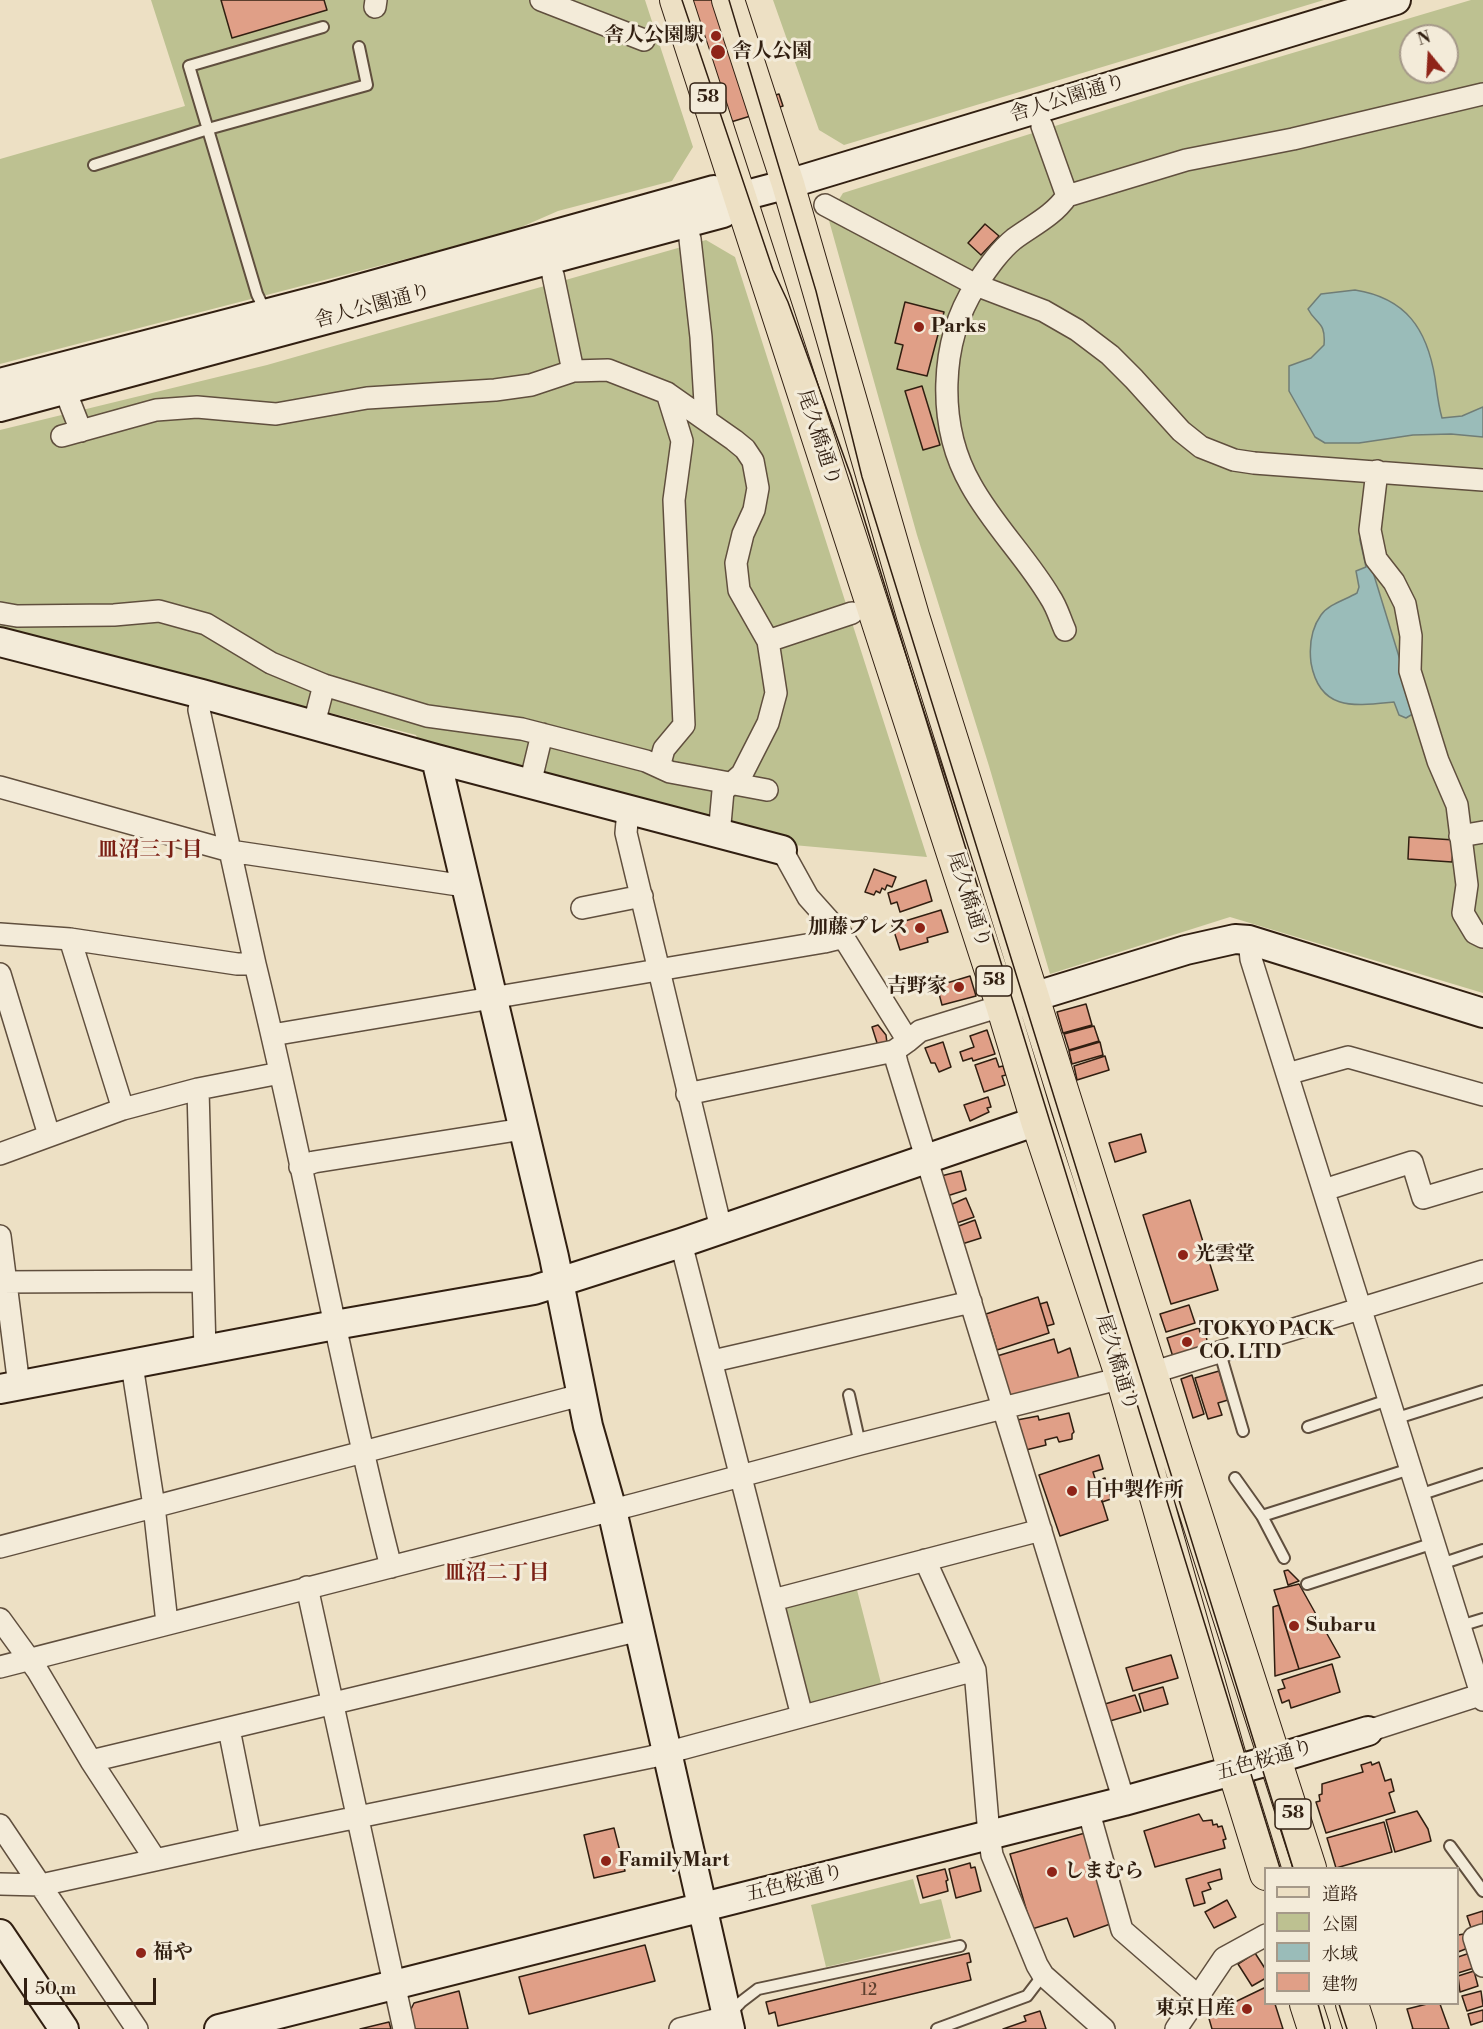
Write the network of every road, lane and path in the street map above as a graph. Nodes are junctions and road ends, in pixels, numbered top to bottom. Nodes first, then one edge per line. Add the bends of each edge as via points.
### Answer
1 (541, 0) edge
2 (676, 0) edge
3 (728, 0) edge
4 (1396, 0) edge
5 (323, 27) dead end
6 (644, 40) dead end
7 (359, 47) dead end
8 (1483, 94) edge
9 (1042, 126) dead end
10 (208, 129) junction
11 (94, 165) dead end
12 (788, 184) junction
13 (1067, 196) junction
14 (739, 197) junction
15 (825, 205) dead end
16 (690, 239) dead end
17 (553, 275) dead end
18 (976, 285) junction
19 (266, 313) junction
20 (573, 371) junction
21 (0, 383) edge
22 (667, 393) junction
23 (70, 403) dead end
24 (0, 407) edge
25 (706, 419) junction
26 (1377, 471) junction
27 (1483, 480) edge
28 (0, 613) edge
29 (852, 613) dead end
30 (1065, 630) dead end
31 (768, 641) junction
32 (0, 642) edge
33 (324, 685) junction
34 (202, 694) junction
35 (317, 712) dead end
36 (542, 734) junction
37 (436, 759) junction
38 (659, 767) junction
39 (732, 783) junction
40 (530, 784) junction
41 (0, 787) edge
42 (767, 790) dead end
43 (628, 810) junction
44 (1483, 832) edge
45 (719, 835) junction
46 (1461, 836) junction
47 (782, 850) joint
48 (230, 851) junction
49 (465, 886) junction
50 (642, 896) junction
51 (582, 909) dead end
52 (0, 934) edge
53 (842, 935) junction
54 (1483, 937) edge
55 (70, 939) junction
56 (1249, 940) junction
57 (255, 964) junction
58 (659, 970) junction
59 (0, 974) edge
60 (1033, 997) junction
61 (492, 999) junction
62 (1002, 1005) junction
63 (1483, 1013) edge
64 (272, 1035) junction
65 (901, 1046) junction
66 (280, 1073) junction
67 (1287, 1074) junction
68 (198, 1089) junction
69 (687, 1094) junction
70 (1483, 1095) edge
71 (123, 1109) junction
72 (1037, 1121) junction
73 (523, 1129) junction
74 (49, 1135) junction
75 (0, 1154) edge
76 (926, 1159) junction
77 (300, 1167) junction
78 (1483, 1180) edge
79 (1324, 1190) junction
80 (720, 1230) junction
81 (0, 1236) edge
82 (681, 1243) junction
83 (1483, 1271) edge
84 (3, 1281) edge
85 (203, 1281) junction
86 (559, 1282) junction
87 (971, 1302) junction
88 (1362, 1309) junction
89 (335, 1325) junction
90 (205, 1351) junction
91 (1220, 1353) junction
92 (712, 1361) junction
93 (132, 1365) junction
94 (1136, 1375) junction
95 (10, 1387) edge
96 (1483, 1391) edge
97 (581, 1395) junction
98 (849, 1395) dead end
99 (1004, 1408) junction
100 (1391, 1409) junction
101 (1308, 1427) dead end
102 (1243, 1431) dead end
103 (860, 1444) junction
104 (364, 1451) junction
105 (1410, 1469) junction
106 (1483, 1474) edge
107 (741, 1476) junction
108 (1235, 1478) dead end
109 (1419, 1495) junction
110 (154, 1506) junction
111 (612, 1510) junction
112 (1262, 1516) junction
113 (1041, 1530) junction
114 (1434, 1543) junction
115 (0, 1547) edge
116 (1483, 1550) edge
117 (1284, 1558) dead end
118 (925, 1560) junction
119 (1441, 1564) junction
120 (391, 1567) junction
121 (1307, 1584) dead end
122 (307, 1587) junction
123 (773, 1600) junction
124 (0, 1619) edge
125 (1483, 1619) edge
126 (167, 1623) junction
127 (1460, 1626) junction
128 (640, 1630) junction
129 (28, 1660) junction
130 (0, 1667) edge
131 (975, 1670) junction
132 (1482, 1696) edge
133 (332, 1704) junction
134 (802, 1716) junction
135 (228, 1728) junction
136 (1368, 1731) joint
137 (668, 1753) junction
138 (1275, 1759) junction
139 (91, 1761) junction
140 (1234, 1771) junction
141 (1124, 1801) junction
142 (1088, 1809) junction
143 (357, 1817) junction
144 (0, 1826) edge
145 (988, 1835) junction
146 (251, 1839) junction
147 (1450, 1846) dead end
148 (155, 1859) junction
149 (1309, 1867) edge
150 (1264, 1868) edge
151 (0, 1884) edge
152 (40, 1885) junction
153 (1483, 1891) edge
154 (702, 1907) junction
155 (0, 1934) edge
156 (1483, 1935) edge
157 (1264, 1936) edge
158 (960, 1946) dead end
159 (1483, 1966) edge
160 (1043, 1975) junction
161 (393, 1986) junction
162 (1199, 1997) junction
163 (1306, 2005) edge
164 (1352, 2005) edge
165 (729, 2023) edge
166 (64, 2029) edge
167 (137, 2029) edge
168 (219, 2029) edge
169 (404, 2029) edge
170 (680, 2029) edge
171 (937, 2029) edge
172 (1104, 2029) edge
173 (1176, 2029) edge
174 (1314, 2029) edge
175 (1360, 2029) edge

1 - 6 street
2 - 14 main road, 尾久橋通り / 58
3 - 12 main road, 尾久橋通り / 58
4 - 12 street, 舎人公園通り
5 - 10 lane via 189,66
7 - 10 lane via 367,84
8 - 13 street via 1186,160
9 - 13 street
10 - 11 lane
10 - 19 lane
12 - 14 street, 舎人公園通り
12 - 60 main road, 尾久橋通り / 58 via 913,616
13 - 18 street via 1057,210 1013,240
14 - 19 street, 舎人公園通り via 714,190
14 - 24 street, 舎人公園通り via 723,213
14 - 62 main road, 尾久橋通り / 58
15 - 18 street
16 - 25 street
17 - 20 street
18 - 26 street via 1044,311 1077,330 1118,363 1180,431 1201,447 1234,460
18 - 30 street via 956,328 949,357 946,390 955,451 971,486 1052,599
19 - 21 street, 舎人公園通り
20 - 22 street via 608,370
20 - 23 street via 531,385 368,398 276,414 197,407 156,410 71,433
22 - 25 street
22 - 38 street via 682,441 674,500 684,725 664,749
25 - 31 street via 745,448 753,461 758,488 736,563 739,590
26 - 27 street
26 - 46 street via 1370,530 1376,558 1405,604 1411,636 1410,671 1438,761 1457,805
28 - 33 street via 114,615 159,611 206,624 271,663
29 - 31 street
31 - 39 street via 776,693 768,723 742,774
32 - 34 street
33 - 35 street
33 - 36 street via 427,716
34 - 37 street
34 - 48 street via 199,710
36 - 38 street via 646,760
36 - 40 street
37 - 40 street
37 - 49 street
38 - 39 street
39 - 42 street
39 - 45 street via 723,791
40 - 43 street
41 - 48 street
43 - 45 street
43 - 50 street via 626,833
44 - 46 street
45 - 47 street
46 - 54 street via 1467,885 1462,913 1475,933
47 - 53 street via 808,897
48 - 49 street
48 - 57 street
49 - 61 street
50 - 51 street
50 - 58 street
52 - 55 street
53 - 58 street via 824,942
53 - 65 street
55 - 57 street
55 - 71 street
56 - 60 street via 1235,939 1186,950
56 - 63 street
56 - 67 street via 1251,959
57 - 64 street
58 - 61 street
58 - 69 street
59 - 74 street
60 - 62 street
60 - 94 main road, 尾久橋通り / 58
61 - 64 street
61 - 73 street
62 - 65 street via 920,1031
62 - 72 main road, 尾久橋通り / 58
64 - 66 street
65 - 69 street
65 - 76 street
66 - 68 street
66 - 77 street
67 - 70 street via 1348,1057
67 - 79 street
68 - 71 street
68 - 85 street
69 - 80 street
71 - 74 street
72 - 76 street
72 - 94 main road, 尾久橋通り / 58
73 - 77 street
73 - 86 street
74 - 75 street
76 - 80 street
76 - 87 street
77 - 89 street
78 - 79 street via 1423,1197 1412,1162
79 - 88 street
80 - 82 street
81 - 84 street
82 - 86 street
82 - 92 street
83 - 88 street
84 - 85 street
84 - 95 street
85 - 90 street
86 - 89 street via 534,1290
86 - 97 street
87 - 92 street
87 - 99 street
88 - 91 street
88 - 100 street
89 - 90 street
89 - 104 street
90 - 93 street
91 - 94 street
91 - 102 lane
92 - 107 street
93 - 95 street
93 - 110 street
94 - 99 street
94 - 138 main road, 尾久橋通り / 58
94 - 140 main road, 尾久橋通り / 58
96 - 100 lane
97 - 104 street
97 - 111 street
98 - 103 lane
99 - 103 street
99 - 113 street
100 - 101 lane
100 - 105 street
103 - 107 street
104 - 110 street
104 - 120 street
105 - 109 street
105 - 112 lane
106 - 109 lane
107 - 111 street
107 - 123 street
108 - 112 lane
109 - 114 street
110 - 115 street
110 - 126 street
111 - 120 street
111 - 128 street
112 - 117 lane
113 - 118 street
113 - 141 street
114 - 119 street
114 - 121 lane
116 - 119 lane
118 - 123 street
118 - 131 street
119 - 127 street
120 - 122 street
122 - 126 street
122 - 133 street
123 - 134 street
124 - 129 street
125 - 127 lane
126 - 129 street
127 - 132 street
128 - 133 street
128 - 137 street
129 - 130 street
129 - 139 street
131 - 134 street
131 - 145 street
132 - 136 street
133 - 135 street
133 - 143 street
134 - 137 street
135 - 139 street
135 - 146 street
136 - 138 street, 五色桜通り
137 - 143 street
137 - 154 street
138 - 140 street, 五色桜通り
138 - 149 main road, 尾久橋通り / 58
139 - 148 street
140 - 141 street, 五色桜通り
140 - 150 main road, 尾久橋通り / 58
141 - 142 street, 五色桜通り
142 - 145 street, 五色桜通り
142 - 162 street via 1122,1930
143 - 146 street
143 - 161 street
144 - 152 street
145 - 154 street, 五色桜通り
145 - 160 street via 996,1868
146 - 148 street
147 - 153 lane
148 - 152 street
151 - 152 street
152 - 167 street
154 - 161 street, 五色桜通り
154 - 165 street
155 - 166 street
156 - 159 street via 1474,1938
157 - 162 street via 1224,1958
158 - 165 lane via 758,1989 741,2002
160 - 171 lane via 1027,1996
160 - 172 street
161 - 168 street, 五色桜通り
161 - 169 street
162 - 173 street
163 - 174 main road
164 - 175 main road
165 - 170 street

